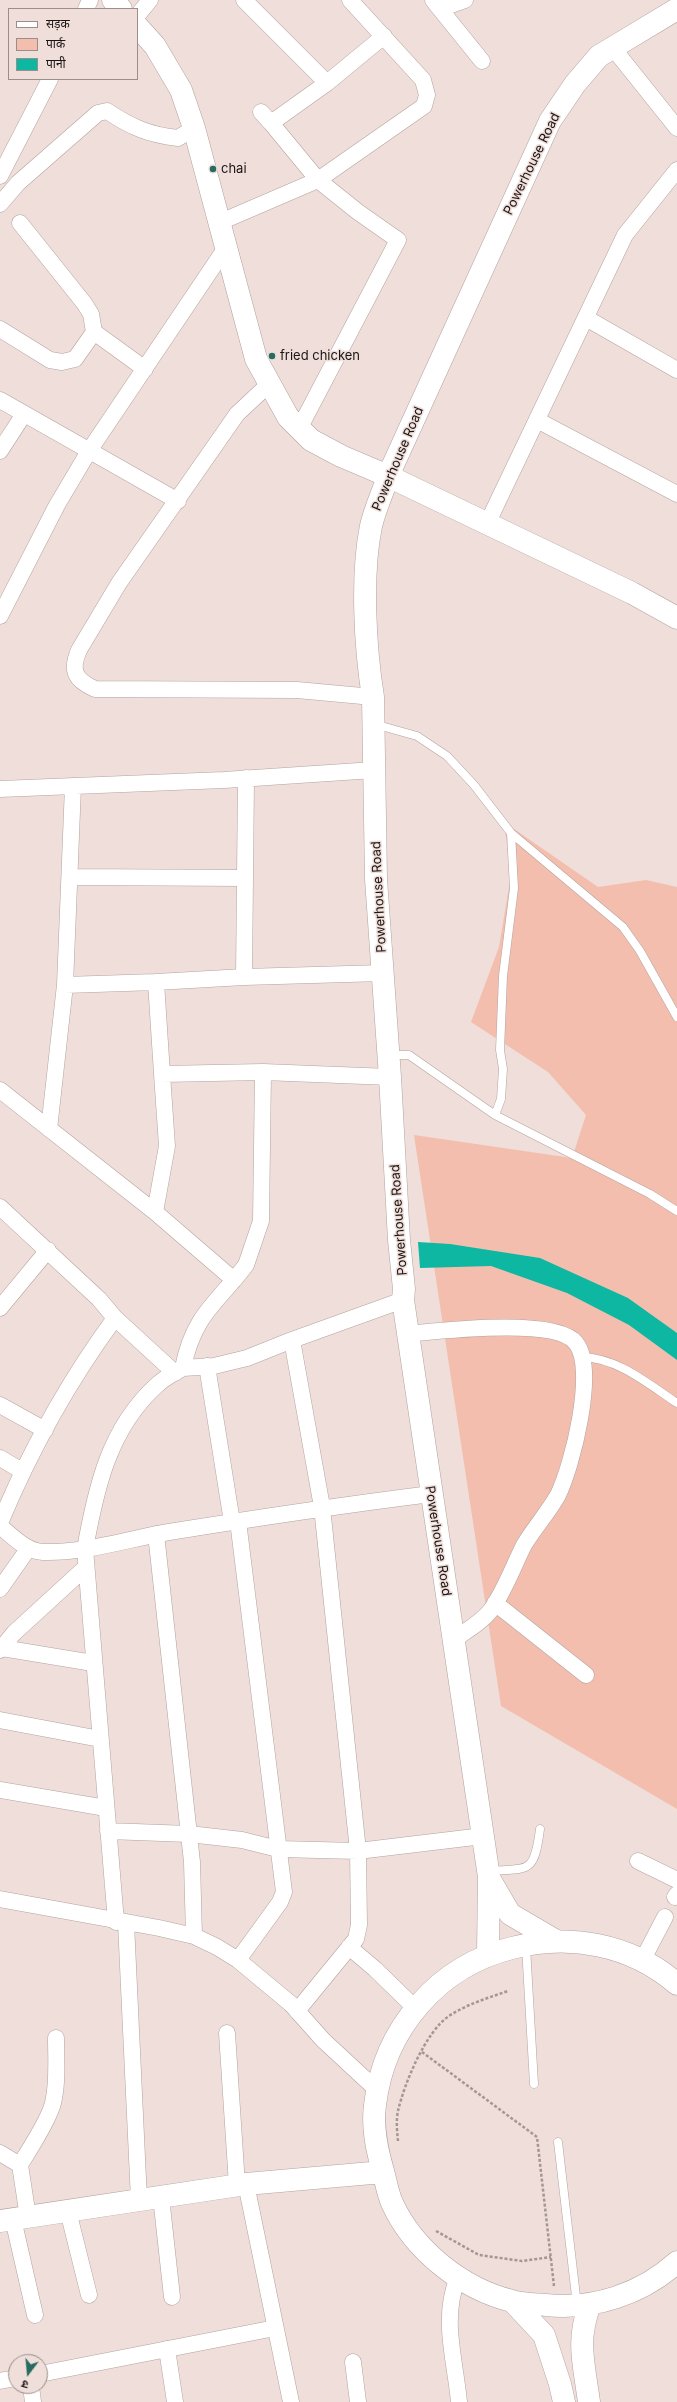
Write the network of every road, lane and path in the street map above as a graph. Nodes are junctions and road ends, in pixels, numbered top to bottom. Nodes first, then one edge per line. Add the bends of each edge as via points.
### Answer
1 (113, 0) edge
2 (150, 0) edge
3 (244, 0) edge
4 (350, 0) edge
5 (465, 0) edge
6 (436, 4) edge
7 (120, 8) edge
8 (677, 9) edge
9 (138, 15) edge
10 (138, 27) edge
11 (384, 36) junction
12 (613, 48) junction
13 (482, 61) dead end
14 (49, 80) edge
15 (327, 83) junction
16 (194, 128) junction
17 (677, 128) edge
18 (677, 170) edge
19 (0, 176) edge
20 (318, 180) junction
21 (0, 204) edge
22 (20, 223) dead end
23 (218, 223) junction
24 (225, 249) junction
25 (586, 318) junction
26 (0, 328) edge
27 (94, 332) junction
28 (145, 369) junction
29 (677, 370) edge
30 (270, 384) junction
31 (0, 400) edge
32 (24, 414) junction
33 (537, 420) junction
34 (299, 429) junction
35 (0, 451) edge
36 (90, 451) junction
37 (388, 476) junction
38 (677, 494) edge
39 (178, 501) junction
40 (487, 524) junction
41 (0, 616) edge
42 (677, 618) edge
43 (373, 698) junction
44 (373, 724) junction
45 (374, 770) junction
46 (246, 778) junction
47 (73, 786) junction
48 (0, 789) edge
49 (511, 833) junction
50 (70, 877) junction
51 (245, 878) junction
52 (383, 973) junction
53 (244, 977) junction
54 (156, 982) junction
55 (66, 985) junction
56 (677, 1017) edge
57 (388, 1055) junction
58 (263, 1072) junction
59 (162, 1074) junction
60 (390, 1077) junction
61 (0, 1090) edge
62 (495, 1115) junction
63 (49, 1129) junction
64 (0, 1206) edge
65 (677, 1211) edge
66 (155, 1212) junction
67 (48, 1250) junction
68 (234, 1280) junction
69 (404, 1294) junction
70 (2, 1302) edge
71 (115, 1318) junction
72 (407, 1334) junction
73 (292, 1340) junction
74 (582, 1356) junction
75 (206, 1366) junction
76 (179, 1370) junction
77 (677, 1403) edge
78 (0, 1405) edge
79 (45, 1430) junction
80 (0, 1458) edge
81 (22, 1471) junction
82 (431, 1494) junction
83 (322, 1507) junction
84 (235, 1521) junction
85 (0, 1525) edge
86 (156, 1534) junction
87 (35, 1550) junction
88 (79, 1550) junction
89 (85, 1568) junction
90 (0, 1589) edge
91 (495, 1603) junction
92 (453, 1640) junction
93 (1, 1649) edge
94 (93, 1662) junction
95 (586, 1675) dead end
96 (0, 1720) edge
97 (100, 1738) junction
98 (0, 1790) edge
99 (106, 1808) junction
100 (540, 1829) dead end
101 (108, 1831) junction
102 (189, 1834) junction
103 (482, 1836) junction
104 (278, 1849) junction
105 (358, 1851) junction
106 (638, 1861) dead end
107 (488, 1874) junction
108 (677, 1880) edge
109 (0, 1899) edge
110 (665, 1917) dead end
111 (121, 1922) junction
112 (194, 1936) junction
113 (556, 1941) junction
114 (526, 1944) junction
115 (349, 1947) junction
116 (488, 1954) junction
117 (238, 1960) junction
118 (642, 1961) junction
119 (677, 1984) edge
120 (508, 1991) dead end
121 (416, 2008) junction
122 (297, 2011) junction
123 (227, 2033) dead end
124 (56, 2038) dead end
125 (422, 2052) junction
126 (534, 2084) dead end
127 (378, 2091) junction
128 (558, 2142) dead end
129 (398, 2146) dead end
130 (0, 2153) edge
131 (20, 2165) junction
132 (383, 2172) junction
133 (241, 2185) junction
134 (161, 2197) junction
135 (139, 2200) junction
136 (68, 2211) junction
137 (14, 2219) edge
138 (431, 2225) dead end
139 (551, 2257) junction
140 (677, 2262) edge
141 (458, 2277) junction
142 (88, 2295) dead end
143 (172, 2296) dead end
144 (513, 2302) junction
145 (574, 2306) junction
146 (35, 2315) dead end
147 (275, 2328) junction
148 (167, 2349) junction
149 (353, 2362) dead end
150 (48, 2372) edge
151 (562, 2393) edge
152 (588, 2396) edge
153 (175, 2402) edge
154 (291, 2402) edge
155 (358, 2402) edge
156 (459, 2402) edge

1 - 7 main road
2 - 9 street
3 - 15 street
4 - 11 street
5 - 6 street
6 - 13 street
8 - 12 main road, Powerhouse Road
10 - 16 main road via 155,46 181,90
11 - 15 street
11 - 20 street via 424,80 427,95 424,106
12 - 17 street
12 - 37 main road, Powerhouse Road via 594,62 575,84 550,121
14 - 19 street
15 - 20 street via 266,118
16 - 21 street via 178,138 162,136 130,127 107,111 98,113 18,183
16 - 23 main road
18 - 25 street via 625,236
20 - 23 street
20 - 34 street via 398,240
22 - 27 street via 92,314
23 - 24 main road
24 - 28 street
24 - 30 main road via 256,359
25 - 29 street
25 - 33 street
26 - 27 street via 50,360 62,362 75,359
27 - 28 street
28 - 36 street
30 - 34 main road via 288,417
30 - 39 street via 237,414
31 - 32 street
32 - 35 street
32 - 36 street
33 - 38 street
33 - 40 street
34 - 37 main road via 317,444
36 - 39 street
36 - 41 street via 57,505
37 - 40 main road
37 - 43 main road, Powerhouse Road via 372,525 367,562 366,610 369,674
39 - 43 street via 119,583 79,650 75,660 75,674 82,683 95,689 297,690
40 - 42 main road via 632,593
43 - 44 main road, Powerhouse Road
44 - 45 main road, Powerhouse Road
44 - 49 lane via 417,736 447,756 474,785
45 - 46 street
45 - 52 main road, Powerhouse Road via 376,878
46 - 47 street
46 - 51 street
47 - 48 street
47 - 50 street
49 - 56 lane via 623,927 640,951
49 - 62 lane via 514,888 503,976 501,1099
50 - 51 street
50 - 55 street
51 - 53 street
52 - 53 street
52 - 57 main road, Powerhouse Road
53 - 54 street
54 - 55 street
54 - 59 street
55 - 63 street
57 - 60 main road, Powerhouse Road
57 - 62 lane via 409,1054
58 - 59 street
58 - 60 street
58 - 68 street via 260,1221 246,1265
59 - 66 street via 167,1146
60 - 69 main road, Powerhouse Road
61 - 63 street
62 - 65 lane via 650,1194
63 - 66 street
64 - 67 street
66 - 68 street
67 - 70 street
67 - 71 street
68 - 76 street via 202,1315
69 - 72 main road, Powerhouse Road
69 - 73 street
71 - 76 street
71 - 79 street via 84,1360
72 - 74 street via 524,1327 566,1336 576,1342
72 - 82 main road, Powerhouse Road
73 - 75 street via 247,1358
73 - 83 street
74 - 77 lane via 599,1357 612,1362
74 - 91 street via 584,1396 578,1434 567,1474 558,1496 525,1544
75 - 76 street
75 - 84 street
76 - 88 street via 157,1385 117,1433
78 - 79 street
79 - 81 street
80 - 81 street
81 - 85 street
82 - 83 street
82 - 92 main road, Powerhouse Road
83 - 84 street
83 - 105 street
84 - 86 street
84 - 104 street
85 - 87 street
86 - 88 street
86 - 102 street
87 - 88 street
87 - 90 street
88 - 89 street
89 - 93 street via 14,1633
89 - 94 street
91 - 92 street via 479,1622
91 - 95 street
92 - 103 main road, Powerhouse Road
93 - 94 street
94 - 97 street
96 - 97 street
97 - 99 street
98 - 99 street
99 - 101 street
100 - 107 lane via 531,1864 526,1868
101 - 102 street
101 - 111 street
102 - 104 street via 242,1840
102 - 112 street
103 - 105 street
103 - 107 main road, Powerhouse Road
104 - 105 street
104 - 117 street via 284,1892 280,1902
105 - 115 street via 359,1925 356,1939
106 - 108 street
107 - 113 main road via 510,1914
107 - 116 main road
109 - 111 street
110 - 118 street
111 - 112 street
111 - 135 street
112 - 117 street
113 - 114 main road
113 - 118 main road via 583,1942 617,1950
114 - 116 main road
114 - 126 lane
115 - 121 street
115 - 122 street
116 - 121 main road via 452,1974 421,2000
117 - 122 street
118 - 119 main road
120 - 125 path via 448,2016
121 - 127 main road via 398,2032 382,2069
122 - 127 street via 323,2040
123 - 133 street
124 - 131 street via 56,2084 53,2105
125 - 129 path via 409,2073 397,2112
125 - 139 path via 537,2137
127 - 132 main road via 375,2106 375,2144
128 - 145 lane
130 - 131 street
131 - 137 street
132 - 133 main road
132 - 141 main road via 392,2203 407,2229 426,2252
133 - 134 main road
133 - 147 street
134 - 135 main road
134 - 143 street
135 - 136 main road
136 - 137 main road
136 - 142 street
137 - 146 street
138 - 139 path via 435,2231 479,2255 522,2261
139 - 145 path
140 - 145 main road via 662,2276 627,2294
141 - 144 main road via 485,2292
141 - 156 street via 452,2292 448,2320
144 - 145 main road
144 - 151 main road via 544,2336
145 - 152 main road via 583,2323 581,2344
147 - 148 street
147 - 154 street
148 - 150 street
148 - 153 street
149 - 155 street

